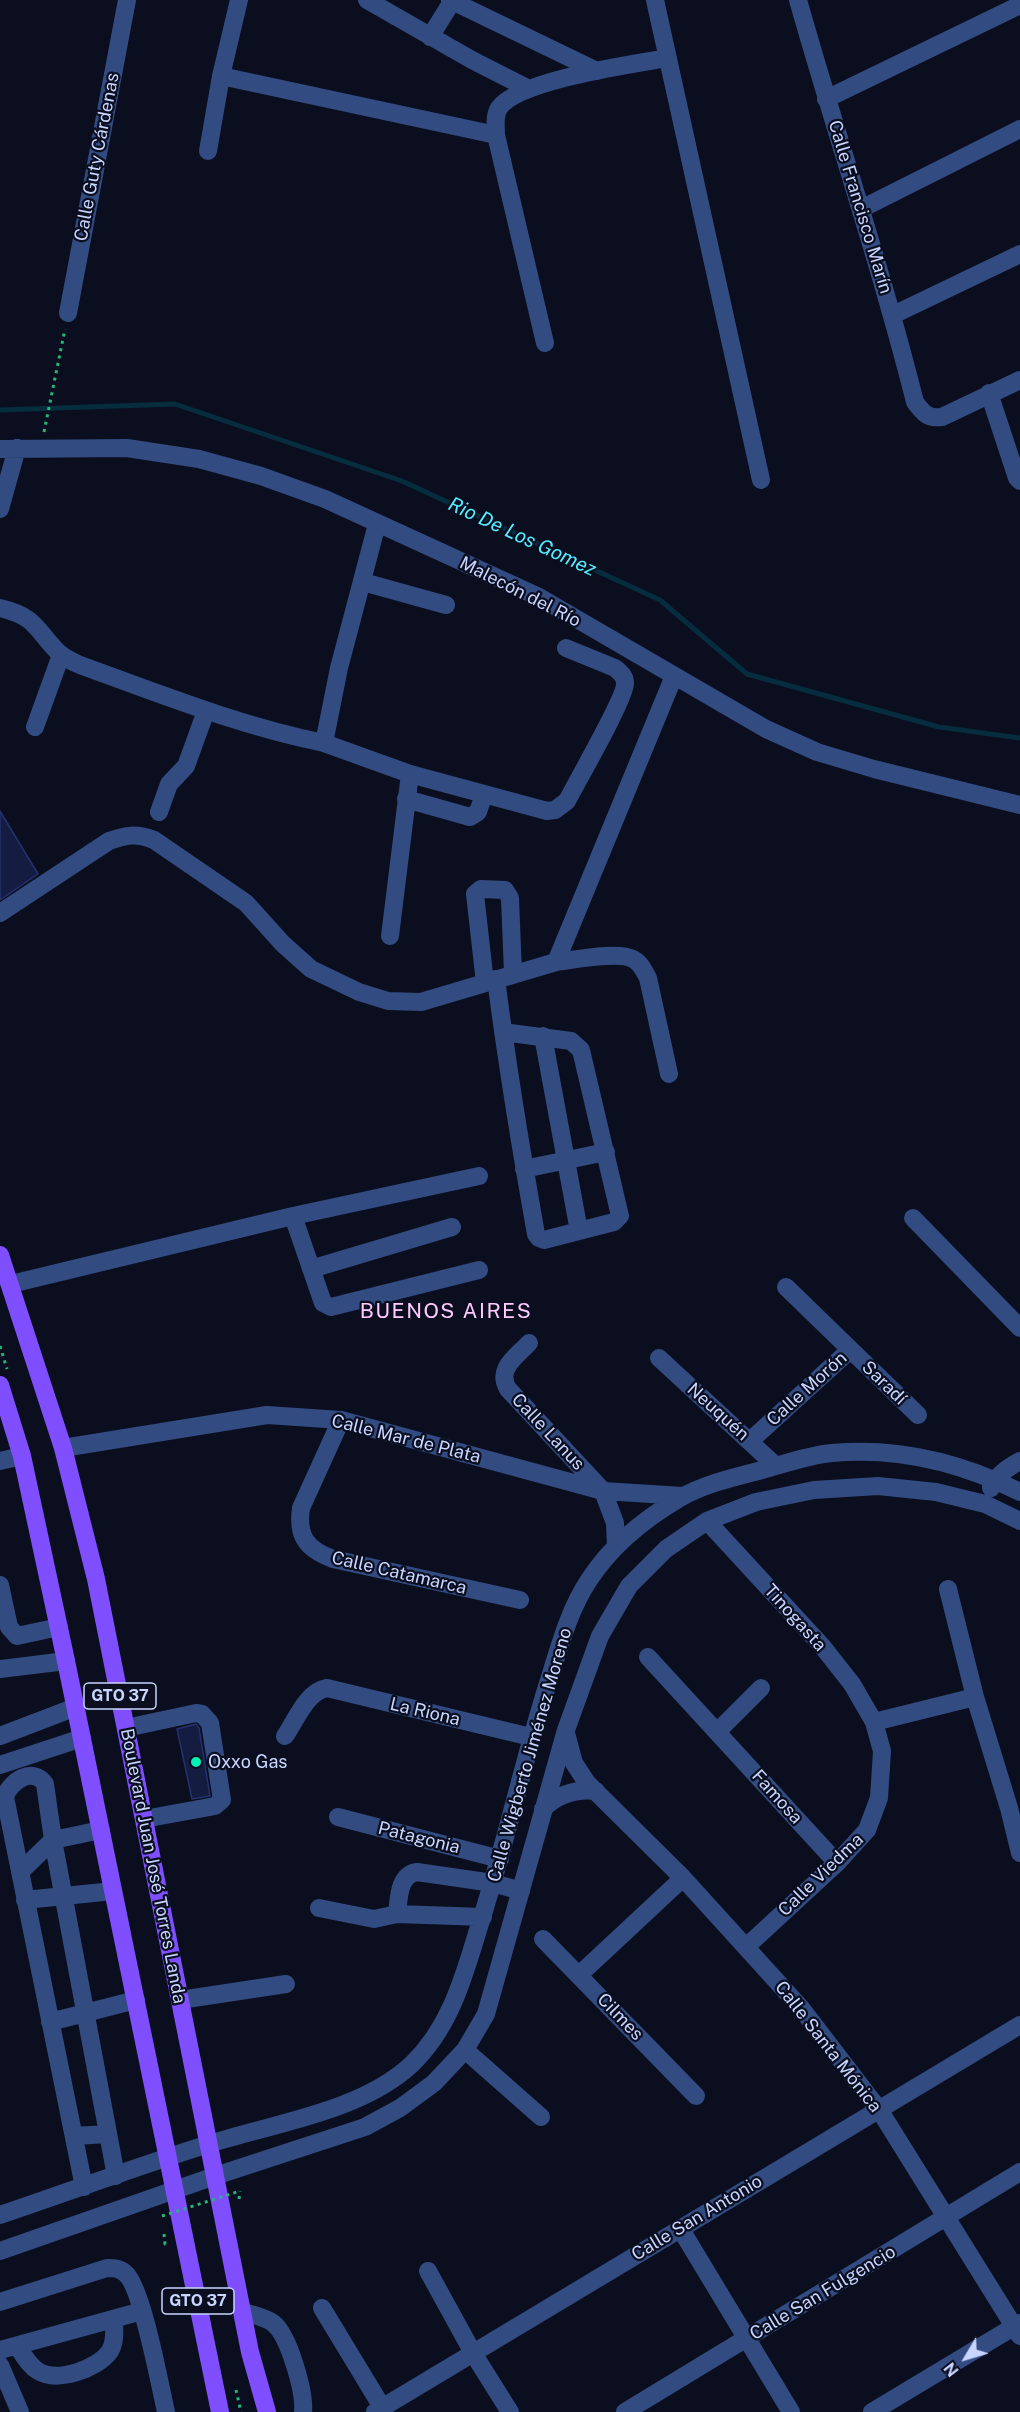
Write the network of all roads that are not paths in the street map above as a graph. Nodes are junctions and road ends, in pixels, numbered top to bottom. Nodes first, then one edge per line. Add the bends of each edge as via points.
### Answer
1 (127, 0) edge
2 (239, 0) edge
3 (367, 0) edge
4 (452, 0) edge
5 (655, 0) edge
6 (798, 0) edge
7 (1020, 5) edge
8 (430, 37) junction
9 (668, 58) junction
10 (597, 71) junction
11 (221, 76) junction
12 (529, 89) junction
13 (826, 99) junction
14 (1020, 129) edge
15 (496, 135) junction
16 (208, 151) dead end
17 (861, 209) junction
18 (1020, 254) edge
19 (68, 314) road end
20 (893, 315) junction
21 (545, 343) dead end
22 (1019, 384) edge
23 (989, 393) junction
24 (9, 448) edge
25 (761, 480) dead end
26 (1020, 481) edge
27 (0, 509) edge
28 (377, 524) junction
29 (363, 582) junction
30 (446, 605) dead end
31 (0, 608) edge
32 (566, 648) dead end
33 (61, 655) junction
34 (674, 676) junction
35 (206, 711) junction
36 (35, 727) dead end
37 (324, 743) junction
38 (410, 774) junction
39 (484, 794) junction
40 (406, 799) junction
41 (1020, 805) edge
42 (159, 812) dead end
43 (0, 913) edge
44 (390, 936) dead end
45 (556, 962) junction
46 (498, 979) junction
47 (503, 1032) junction
48 (543, 1036) junction
49 (669, 1074) dead end
50 (606, 1152) junction
51 (565, 1161) junction
52 (524, 1169) junction
53 (479, 1176) dead end
54 (292, 1216) junction
55 (914, 1218) dead end
56 (452, 1227) dead end
57 (579, 1231) junction
58 (0, 1255) edge
59 (311, 1269) junction
60 (479, 1270) dead end
61 (11, 1284) junction
62 (786, 1287) dead end
63 (1014, 1308) edge
64 (1020, 1328) edge
65 (529, 1343) dead end
66 (850, 1350) junction
67 (659, 1358) dead end
68 (0, 1385) edge
69 (918, 1415) dead end
70 (341, 1420) junction
71 (750, 1441) junction
72 (63, 1448) junction
73 (22, 1456) junction
74 (0, 1461) edge
75 (1020, 1461) edge
76 (776, 1466) junction
77 (995, 1480) junction
78 (603, 1491) junction
79 (1020, 1492) edge
80 (683, 1496) junction
81 (985, 1504) junction
82 (707, 1521) junction
83 (1020, 1521) edge
84 (616, 1547) junction
85 (0, 1585) edge
86 (948, 1589) dead end
87 (520, 1600) dead end
88 (58, 1627) junction
89 (648, 1657) dead end
90 (66, 1661) junction
91 (0, 1669) edge
92 (761, 1688) dead end
93 (975, 1697) junction
94 (76, 1707) junction
95 (874, 1722) junction
96 (126, 1728) junction
97 (566, 1730) junction
98 (717, 1732) junction
99 (0, 1736) edge
100 (285, 1736) dead end
101 (531, 1737) junction
102 (82, 1738) junction
103 (0, 1740) edge
104 (20, 1758) junction
105 (0, 1766) edge
106 (596, 1791) junction
107 (1014, 1806) edge
108 (543, 1809) junction
109 (338, 1817) dead end
110 (144, 1819) junction
111 (101, 1830) junction
112 (53, 1840) junction
113 (1020, 1853) edge
114 (500, 1859) junction
115 (837, 1863) junction
116 (20, 1872) junction
117 (682, 1878) junction
118 (493, 1883) junction
119 (113, 1891) junction
120 (521, 1891) junction
121 (63, 1896) junction
122 (26, 1900) junction
123 (319, 1908) dead end
124 (397, 1914) junction
125 (483, 1917) junction
126 (543, 1939) dead end
127 (746, 1947) junction
128 (579, 1975) junction
129 (286, 1984) dead end
130 (136, 2000) junction
131 (180, 2000) junction
132 (85, 2014) junction
133 (50, 2022) junction
134 (1020, 2025) edge
135 (465, 2050) junction
136 (696, 2096) dead end
137 (880, 2111) junction
138 (541, 2116) dead end
139 (108, 2134) junction
140 (74, 2136) junction
141 (209, 2144) junction
142 (168, 2158) junction
143 (1020, 2172) edge
144 (116, 2176) junction
145 (215, 2176) junction
146 (84, 2187) junction
147 (175, 2190) junction
148 (0, 2215) edge
149 (948, 2217) junction
150 (680, 2228) junction
151 (0, 2251) edge
152 (428, 2271) dead end
153 (0, 2302) edge
154 (322, 2308) dead end
155 (142, 2311) junction
156 (242, 2311) junction
157 (114, 2319) junction
158 (1018, 2328) edge
159 (747, 2338) junction
160 (8, 2348) edge
161 (473, 2353) junction
162 (0, 2365) edge
163 (381, 2411) edge
164 (20, 2412) edge
165 (166, 2412) edge
166 (220, 2412) edge
167 (267, 2412) edge
168 (303, 2412) edge
169 (510, 2412) edge
170 (625, 2412) edge
171 (791, 2412) edge
172 (872, 2412) edge

1 - 19 street, Calle Guty Cárdenas
2 - 11 street
3 - 8 street
4 - 8 street
4 - 10 street
5 - 9 street
6 - 13 street, Calle Francisco Marín
7 - 13 street
8 - 12 street
9 - 10 street
9 - 25 street
10 - 12 street
11 - 15 street
11 - 16 street
12 - 15 street via 500,107
13 - 17 street, Calle Francisco Marín
14 - 17 street
15 - 21 street
17 - 20 street, Calle Francisco Marín
18 - 20 street
20 - 23 street, Calle Francisco Marín via 915,402 923,413 932,418 942,417
22 - 23 street
23 - 26 street
24 - 27 street
24 - 28 street, Malecón del Río via 127,448 199,459 326,499
28 - 29 street
28 - 34 street, Malecón del Río via 539,597
29 - 30 street
29 - 37 street via 339,668
31 - 33 street via 32,621
32 - 39 street via 615,668 626,681 567,801 547,811
33 - 35 street
33 - 36 street
34 - 41 street, Malecón del Río via 766,729 817,752
34 - 45 street
35 - 37 street
35 - 42 street via 188,761 169,784
37 - 38 street
38 - 39 street
38 - 40 street
39 - 40 street via 478,812 470,817
40 - 44 street
43 - 46 street via 109,841 141,835 246,903 311,969 359,992 388,1001 421,1002
45 - 46 street
45 - 49 street via 621,956 633,958 641,965 648,978
46 - 47 street
47 - 48 street
47 - 52 street
48 - 50 street via 571,1041 580,1050
48 - 51 street
50 - 51 street
50 - 57 street via 620,1216 614,1222
51 - 52 street
51 - 57 street
52 - 57 street via 539,1239
53 - 54 street
54 - 59 street
54 - 61 street
55 - 63 street
56 - 59 street
58 - 61 main road, Boulevard Juan José Torres Landa / GTO 37
59 - 60 street via 323,1303 331,1307
61 - 72 main road, Boulevard Juan José Torres Landa / GTO 37
62 - 66 street, Calle Morón
63 - 64 street
65 - 78 street, Calle Lanus via 507,1367 504,1382
66 - 69 street, Saradí
66 - 71 street, Calle Morón
67 - 71 street, Neuquén
68 - 73 main road, GTO 37
70 - 72 street, Calle Mar de Plata via 267,1415
70 - 78 street, Calle Mar de Plata
70 - 87 street, Calle Catamarca via 301,1508 299,1524 305,1541 317,1553 333,1559
71 - 76 street, Neuquén
72 - 96 main road, Boulevard Juan José Torres Landa / GTO 37 via 96,1579
73 - 74 street
73 - 88 main road, GTO 37
75 - 77 street
76 - 77 street, Calle Wigberto Jiménez Moreno via 828,1453 872,1451 959,1466
76 - 80 street, Calle Wigberto Jiménez Moreno
77 - 79 street, Calle Wigberto Jiménez Moreno
77 - 81 street
78 - 80 street, Calle Mar de Plata
78 - 84 street via 615,1523
80 - 84 street, Calle Wigberto Jiménez Moreno
81 - 82 street, Calle Wigberto Jiménez Moreno via 936,1492 878,1486 814,1490 756,1503
81 - 83 street, Calle Wigberto Jiménez Moreno
82 - 95 street, Tinogasta via 828,1654 852,1684
82 - 97 street, Calle Wigberto Jiménez Moreno via 666,1549 629,1586 600,1636
84 - 101 street, Calle Wigberto Jiménez Moreno via 590,1578 573,1608
85 - 88 street via 9,1627 17,1636
86 - 93 street
88 - 90 main road, GTO 37
89 - 98 street, Famosa
90 - 91 street
90 - 94 main road, GTO 37
92 - 98 street
93 - 95 street
93 - 107 street
94 - 99 street
94 - 102 main road, GTO 37
95 - 115 street, Calle Viedma via 882,1751 879,1797 867,1830
96 - 110 main road, Boulevard Juan José Torres Landa / GTO 37
96 - 110 street via 196,1713 210,1723 222,1800 215,1806
97 - 106 street, Calle Santa Mónica via 574,1763
97 - 108 street, Calle Wigberto Jiménez Moreno
98 - 115 street, Famosa
100 - 101 street, La Riona via 312,1695 327,1689
101 - 114 street, Calle Wigberto Jiménez Moreno
102 - 104 street
102 - 111 main road, GTO 37
103 - 104 street
104 - 105 street
106 - 108 street via 567,1793
106 - 117 street, Calle Santa Mónica
107 - 113 street
108 - 120 street, Calle Wigberto Jiménez Moreno
109 - 114 street, Patagonia
110 - 131 main road, Boulevard Juan José Torres Landa / GTO 37
111 - 112 street
111 - 119 main road, GTO 37
112 - 116 street
112 - 116 street via 45,1784 37,1776 16,1780 4,1797
112 - 121 street
114 - 118 street, Calle Wigberto Jiménez Moreno
115 - 127 street, Calle Viedma
116 - 122 street
117 - 127 street, Calle Santa Mónica
117 - 128 street
118 - 120 street
118 - 124 street via 411,1873 402,1882
118 - 125 street, Calle Wigberto Jiménez Moreno
119 - 121 street
119 - 130 main road, GTO 37
120 - 135 street, Calle Wigberto Jiménez Moreno via 486,2014
121 - 122 street
121 - 132 street
122 - 133 street
123 - 124 street via 374,1919
124 - 125 street
125 - 141 street, Calle Wigberto Jiménez Moreno via 452,2006 438,2034 410,2065 378,2088 339,2106
126 - 128 street, Cilmes
127 - 137 street, Calle Santa Mónica via 801,2008
128 - 136 street, Cilmes
129 - 131 street
130 - 132 street
130 - 142 main road, GTO 37
131 - 141 main road, Boulevard Juan José Torres Landa / GTO 37
132 - 133 street
132 - 139 street
133 - 140 street
134 - 137 street, Calle San Antonio
135 - 138 street
135 - 145 street, Calle Wigberto Jiménez Moreno via 434,2083 365,2127
137 - 149 street, Calle Santa Mónica
137 - 150 street, Calle San Antonio
139 - 140 street
139 - 144 street
140 - 146 street
141 - 142 street, Calle Wigberto Jiménez Moreno
141 - 145 main road, Boulevard Juan José Torres Landa / GTO 37
142 - 144 street, Calle Wigberto Jiménez Moreno
142 - 147 main road, GTO 37
143 - 149 street, Calle San Fulgencio
144 - 146 street, Calle Wigberto Jiménez Moreno
145 - 147 street, Calle Wigberto Jiménez Moreno
145 - 156 main road, Boulevard Juan José Torres Landa / GTO 37
146 - 148 street, Calle Wigberto Jiménez Moreno
147 - 151 street, Calle Wigberto Jiménez Moreno
147 - 166 main road, GTO 37
149 - 158 street, Calle Santa Mónica
149 - 159 street, Calle San Fulgencio
150 - 159 street
150 - 161 street, Calle San Antonio
152 - 161 street
153 - 155 street via 117,2268 132,2282
154 - 163 street
155 - 157 street
155 - 165 street
156 - 167 main road, Boulevard Juan José Torres Landa / GTO 37
156 - 168 street via 271,2321 281,2332 302,2392
157 - 160 street
157 - 160 street via 111,2349 94,2365 79,2371 49,2375 38,2372
158 - 172 street
159 - 170 street, Calle San Fulgencio
159 - 171 street
161 - 163 street, Calle San Antonio
161 - 169 street
162 - 164 street

